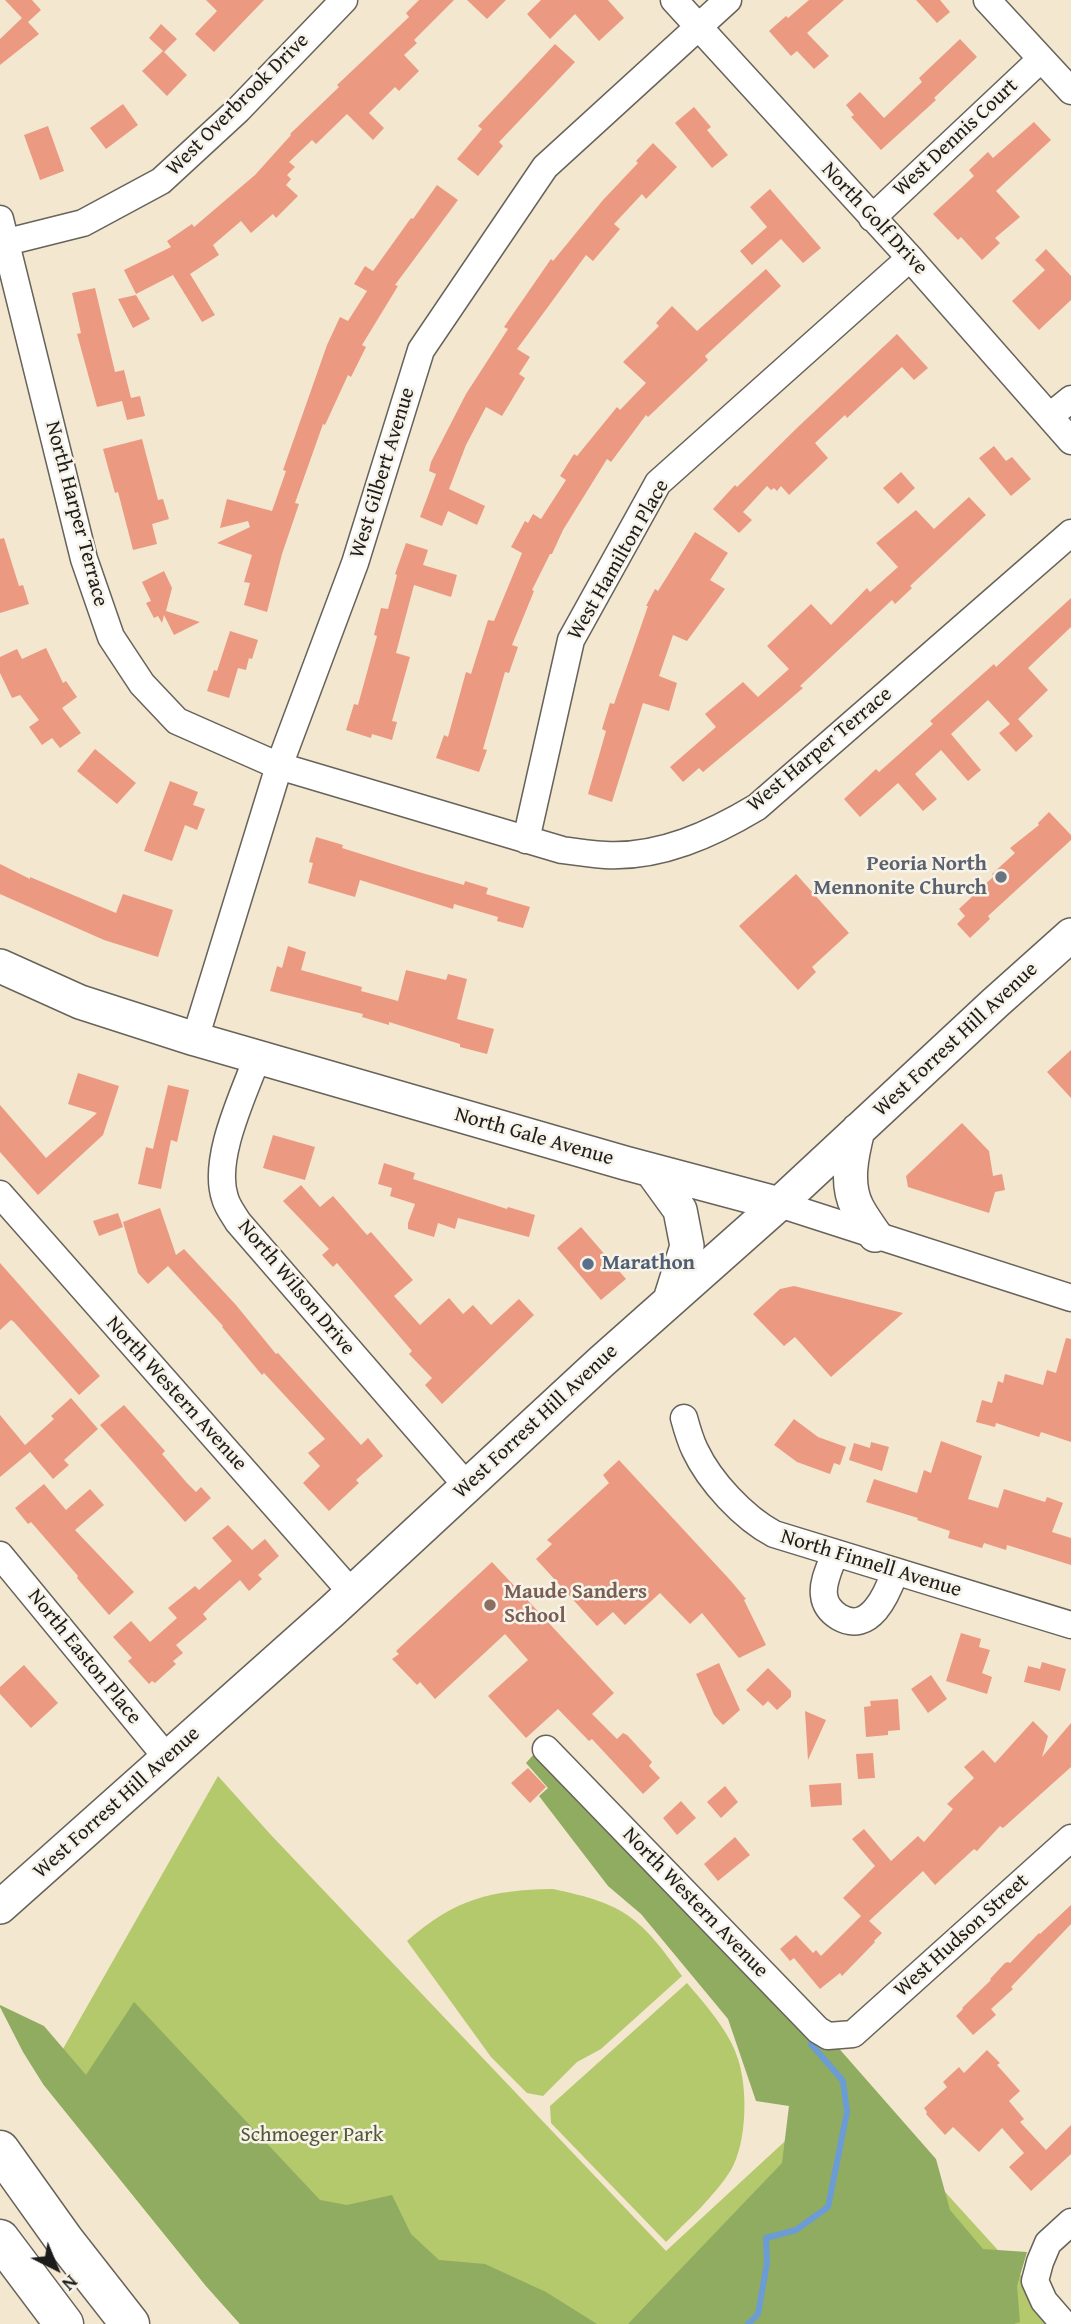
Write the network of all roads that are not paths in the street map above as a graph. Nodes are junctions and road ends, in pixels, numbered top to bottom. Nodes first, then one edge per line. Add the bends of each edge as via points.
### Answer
1 (344, 0) edge
2 (674, 0) edge
3 (728, 0) edge
4 (988, 0) edge
5 (697, 27) junction
6 (1041, 59) junction
7 (1071, 90) edge
8 (872, 218) junction
9 (4, 230) edge
10 (909, 258) junction
11 (1071, 399) edge
12 (1051, 416) junction
13 (1071, 441) edge
14 (1071, 533) edge
15 (279, 766) junction
16 (526, 840) junction
17 (1071, 935) edge
18 (0, 966) edge
19 (195, 1039) junction
20 (257, 1058) junction
21 (858, 1130) junction
22 (651, 1170) junction
23 (0, 1194) edge
24 (779, 1204) junction
25 (875, 1235) junction
26 (1071, 1298) edge
27 (670, 1300) junction
28 (684, 1418) dead end
29 (467, 1486) junction
30 (835, 1553) junction
31 (0, 1555) edge
32 (895, 1572) junction
33 (352, 1592) junction
34 (1071, 1625) edge
35 (546, 1749) dead end
36 (168, 1759) junction
37 (1071, 1838) edge
38 (0, 1907) edge
39 (853, 2034) joint
40 (0, 2150) edge
41 (1071, 2222) edge
42 (0, 2239) edge
43 (64, 2324) edge
44 (130, 2324) edge
45 (1064, 2324) edge

1 - 9 street, West Overbrook Drive via 238,110 161,181 83,223
2 - 5 street, North Golf Drive
3 - 5 street, West Gilbert Avenue
4 - 6 street
5 - 8 street, North Golf Drive
5 - 15 street, West Gilbert Avenue via 545,167 421,350 355,563
6 - 7 street
6 - 8 street, West Dennis Court
8 - 10 street, North Golf Drive
9 - 15 street, North Harper Terrace via 84,559 111,637 142,684 177,721
10 - 12 street, North Golf Drive
10 - 16 street, West Hamilton Place via 658,483 571,640
11 - 12 street
12 - 13 street, North Golf Drive
14 - 16 street, West Harper Terrace via 757,807 728,825 655,851 607,855
15 - 16 street, West Harper Terrace
15 - 19 street, West Gilbert Avenue
17 - 21 main road, West Forrest Hill Avenue
18 - 19 main road, North Gale Avenue via 80,1002
19 - 20 main road, North Gale Avenue
20 - 22 main road, North Gale Avenue
20 - 29 street, North Wilson Drive via 225,1150 221,1174 225,1199 237,1222
21 - 24 main road, West Forrest Hill Avenue
21 - 25 main road via 851,1184 856,1206
22 - 24 main road, North Gale Avenue
22 - 27 main road via 680,1210 687,1246
23 - 33 street, North Western Avenue
24 - 25 street, North Gale Avenue
24 - 27 main road, West Forrest Hill Avenue
25 - 26 street, North Gale Avenue
27 - 29 main road, West Forrest Hill Avenue
28 - 30 street, North Finnell Avenue via 701,1462 747,1516 774,1534
29 - 33 main road, West Forrest Hill Avenue
30 - 32 street, North Finnell Avenue
30 - 32 street via 823,1593 828,1608 841,1618 869,1617 886,1596
31 - 36 street, North Easton Place
32 - 34 street, North Finnell Avenue
33 - 36 main road, West Forrest Hill Avenue
35 - 39 street, North Western Avenue via 818,2030 828,2036
36 - 38 main road, West Forrest Hill Avenue
37 - 39 street, West Hudson Street
40 - 44 highway
41 - 45 street via 1048,2243 1035,2281 1044,2301
42 - 43 highway

